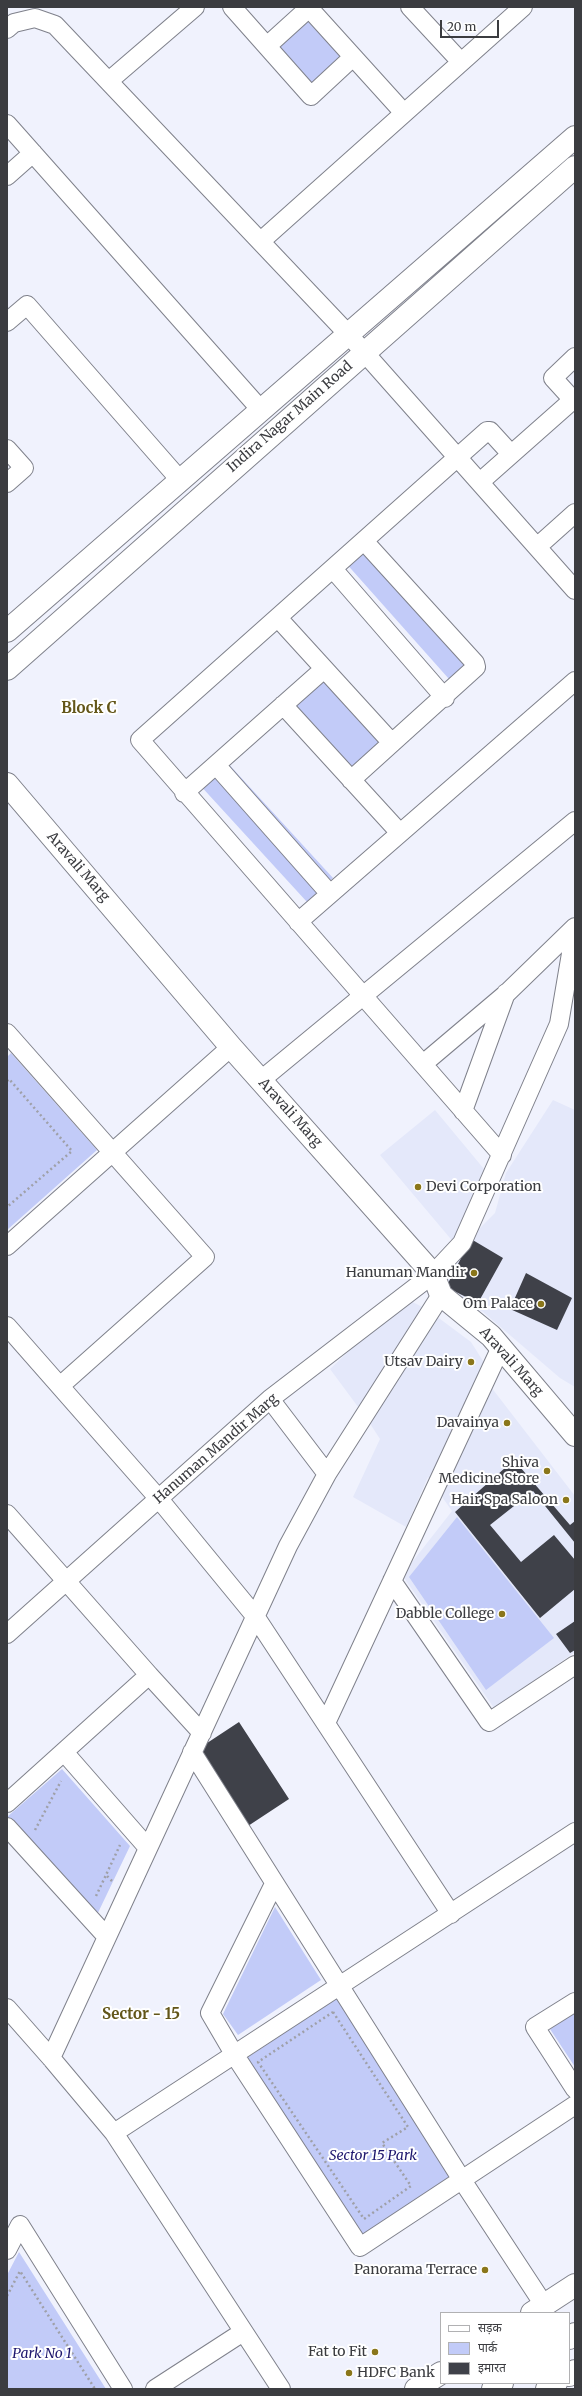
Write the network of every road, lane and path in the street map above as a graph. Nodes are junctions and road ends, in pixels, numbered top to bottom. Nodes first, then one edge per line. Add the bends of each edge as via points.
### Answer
1 (196, 7) edge
2 (232, 7) edge
3 (411, 7) edge
4 (523, 7) edge
5 (309, 8) edge
6 (9, 21) edge
7 (267, 46) junction
8 (353, 57) junction
9 (461, 62) junction
10 (110, 80) junction
11 (404, 113) junction
12 (7, 124) edge
13 (575, 137) edge
14 (33, 154) junction
15 (575, 167) edge
16 (7, 176) edge
17 (261, 241) junction
18 (7, 322) edge
19 (348, 334) junction
20 (364, 352) junction
21 (575, 357) edge
22 (574, 399) edge
23 (261, 410) junction
24 (7, 448) edge
25 (511, 454) junction
26 (457, 458) junction
27 (180, 480) junction
28 (480, 482) junction
29 (7, 483) edge
30 (575, 513) edge
31 (364, 541) junction
32 (537, 547) junction
33 (333, 569) junction
34 (575, 590) edge
35 (278, 618) junction
36 (7, 631) edge
37 (7, 669) edge
38 (324, 669) junction
39 (575, 681) edge
40 (445, 698) junction
41 (283, 705) junction
42 (392, 743) junction
43 (216, 765) junction
44 (351, 780) junction
45 (7, 784) edge
46 (184, 793) junction
47 (575, 821) edge
48 (400, 833) junction
49 (330, 894) junction
50 (298, 922) junction
51 (575, 928) edge
52 (507, 993) junction
53 (362, 996) junction
54 (9, 1040) edge
55 (231, 1047) junction
56 (423, 1064) junction
57 (261, 1080) junction
58 (7, 1081) edge
59 (464, 1111) junction
60 (112, 1152) junction
61 (502, 1155) junction
62 (7, 1207) edge
63 (7, 1246) edge
64 (433, 1274) junction
65 (441, 1295) junction
66 (7, 1326) edge
67 (501, 1347) junction
68 (60, 1386) junction
69 (270, 1399) junction
70 (574, 1434) edge
71 (327, 1474) junction
72 (159, 1499) junction
73 (7, 1514) edge
74 (66, 1581) junction
75 (392, 1581) junction
76 (256, 1616) junction
77 (7, 1634) edge
78 (575, 1665) edge
79 (149, 1675) junction
80 (326, 1723) junction
81 (202, 1733) junction
82 (64, 1752) junction
83 (192, 1752) junction
84 (68, 1783) dead end
85 (7, 1803) edge
86 (7, 1827) edge
87 (575, 1832) edge
88 (33, 1835) dead end
89 (115, 1839) dead end
90 (148, 1848) junction
91 (106, 1875) junction
92 (274, 1884) junction
93 (127, 1895) junction
94 (95, 1899) dead end
95 (451, 1914) junction
96 (107, 1938) junction
97 (339, 1986) junction
98 (575, 2002) edge
99 (7, 2008) edge
100 (333, 2012) joint
101 (234, 2054) junction
102 (51, 2058) junction
103 (575, 2089) edge
104 (575, 2105) edge
105 (114, 2133) junction
106 (462, 2180) junction
107 (7, 2250) edge
108 (575, 2285) edge
109 (7, 2296) edge
110 (538, 2309) edge
111 (243, 2332) junction
112 (440, 2374) edge
113 (95, 2389) edge
114 (123, 2389) edge
115 (155, 2389) edge
116 (281, 2389) edge
117 (416, 2389) edge

1 - 10 street
2 - 7 street
3 - 9 street
4 - 9 street
5 - 7 street
5 - 8 street
6 - 10 street via 35,18 55,25
7 - 8 street via 311,96
8 - 11 street
9 - 11 street
10 - 17 street
11 - 17 street
12 - 14 street
13 - 19 main road, Indira Nagar Main Road
14 - 16 street
14 - 23 street
15 - 20 main road, Indira Nagar Main Road
17 - 19 street
18 - 27 street via 27,305
19 - 20 street
19 - 23 main road, Indira Nagar Main Road
20 - 26 street
20 - 37 main road, Indira Nagar Main Road
21 - 22 street via 553,378
22 - 25 street
23 - 27 main road, Indira Nagar Main Road
24 - 29 street via 24,468
25 - 26 street via 489,430
25 - 28 street
26 - 28 street
26 - 31 street
27 - 36 main road, Indira Nagar Main Road
28 - 32 street
30 - 32 street
31 - 33 street
31 - 40 street via 475,663 474,671
32 - 34 street
33 - 35 street
33 - 40 street
35 - 38 street
35 - 46 street via 140,740
38 - 41 street
38 - 42 street
39 - 48 street
40 - 42 street
41 - 43 street
41 - 44 street
42 - 44 street
43 - 46 street
43 - 49 street
44 - 48 street
45 - 55 main road, Aravali Marg
46 - 50 street
47 - 53 street
48 - 49 street
49 - 50 street
50 - 53 street
51 - 52 street
51 - 61 street, Hanuman Mandir Marg via 559,1024
52 - 56 street
52 - 59 street
53 - 56 street
53 - 57 street
54 - 60 street
55 - 57 main road, Aravali Marg
55 - 60 street
56 - 59 street
57 - 64 main road, Aravali Marg
58 - 62 path via 9,1079 72,1151
59 - 61 street
60 - 63 street
60 - 68 street via 205,1257
61 - 64 street, Hanuman Mandir Marg via 462,1243
64 - 65 main road, Aravali Marg
64 - 69 street, Hanuman Mandir Marg
65 - 67 main road, Aravali Marg via 466,1314
65 - 71 street
66 - 68 street
67 - 70 main road, Aravali Marg
67 - 75 street
68 - 72 street
69 - 71 street
69 - 72 street, Hanuman Mandir Marg
71 - 76 street via 288,1546
72 - 74 street, Hanuman Mandir Marg
72 - 76 street
73 - 74 street
74 - 77 street, Hanuman Mandir Marg
74 - 79 street
75 - 78 street via 489,1722
75 - 80 street
76 - 80 street
76 - 81 street
79 - 81 street
79 - 82 street
80 - 95 street
81 - 83 street
82 - 85 street
82 - 90 street
83 - 90 street
83 - 92 street
84 - 88 path via 63,1777
86 - 96 street
87 - 95 street
89 - 91 path via 120,1845
90 - 93 street
91 - 93 path
91 - 94 path
92 - 97 street
92 - 101 street via 210,2013
93 - 96 street
95 - 97 street
96 - 102 street
97 - 101 street
97 - 106 street
98 - 103 street via 535,2027
99 - 102 street
100 - 100 path via 408,2127 382,2144 410,2186 364,2220 258,2062
101 - 105 street
101 - 106 street via 360,2247
102 - 105 street
104 - 106 street
105 - 111 street
106 - 110 street
107 - 114 street via 20,2225
108 - 110 main road
109 - 113 path via 20,2271
111 - 115 street
111 - 116 street
112 - 117 main road

